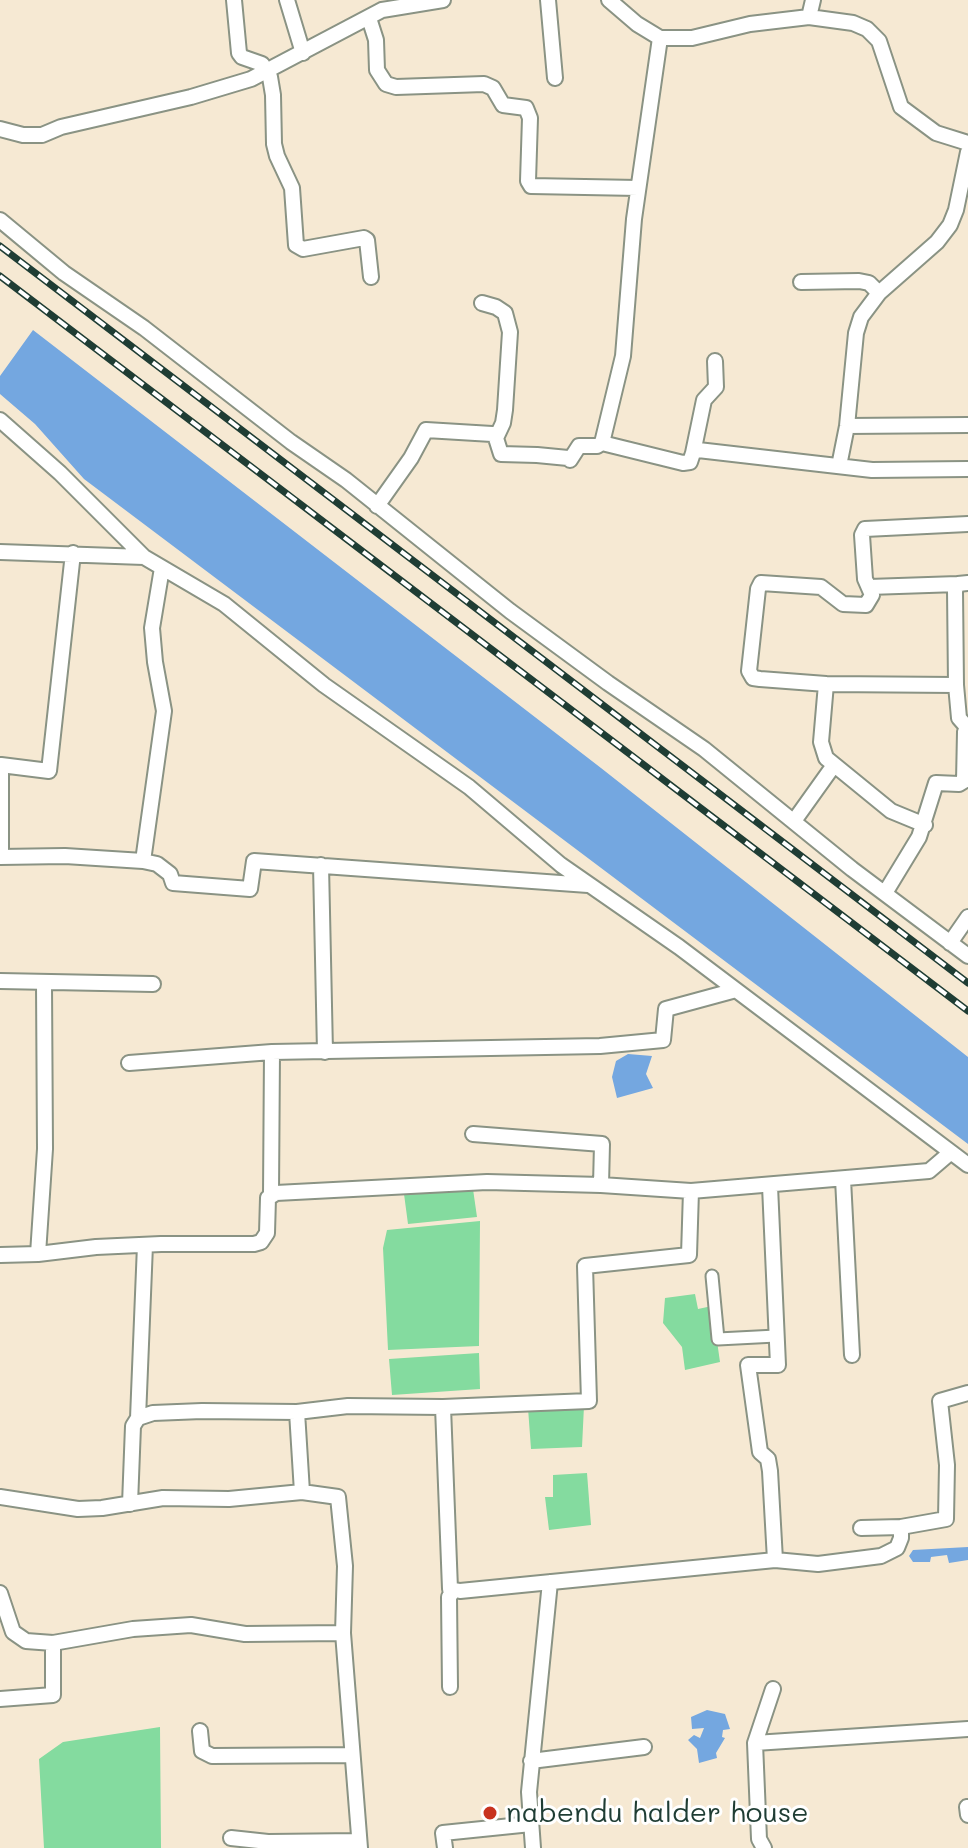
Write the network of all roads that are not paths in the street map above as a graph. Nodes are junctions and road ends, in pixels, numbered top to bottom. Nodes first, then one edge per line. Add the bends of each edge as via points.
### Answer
1 (234, 0) edge
2 (287, 0) edge
3 (443, 0) edge
4 (548, 0) edge
5 (609, 0) edge
6 (813, 0) edge
7 (389, 4) edge
8 (809, 17) junction
9 (369, 18) junction
10 (660, 38) junction
11 (303, 53) junction
12 (267, 70) junction
13 (555, 78) dead end
14 (0, 129) edge
15 (968, 143) edge
16 (968, 152) edge
17 (638, 188) junction
18 (0, 220) edge
19 (371, 277) dead end
20 (801, 282) dead end
21 (879, 293) junction
22 (482, 303) dead end
23 (715, 361) dead end
24 (0, 420) edge
25 (968, 425) edge
26 (847, 426) junction
27 (496, 438) junction
28 (602, 443) junction
29 (693, 453) junction
30 (839, 466) junction
31 (968, 469) edge
32 (377, 506) junction
33 (968, 524) edge
34 (0, 552) edge
35 (73, 553) junction
36 (144, 557) junction
37 (162, 568) junction
38 (963, 584) edge
39 (869, 587) junction
40 (826, 684) junction
41 (956, 685) junction
42 (967, 726) edge
43 (834, 765) junction
44 (0, 773) edge
45 (794, 821) junction
46 (925, 825) junction
47 (0, 857) edge
48 (143, 861) junction
49 (321, 865) junction
50 (588, 885) junction
51 (885, 893) junction
52 (968, 917) edge
53 (950, 943) junction
54 (968, 956) edge
55 (0, 981) edge
56 (44, 984) junction
57 (153, 984) dead end
58 (736, 990) junction
59 (272, 1052) junction
60 (325, 1052) junction
61 (129, 1063) dead end
62 (473, 1134) dead end
63 (950, 1153) junction
64 (968, 1165) edge
65 (843, 1179) junction
66 (601, 1185) junction
67 (770, 1186) junction
68 (691, 1191) junction
69 (271, 1194) junction
70 (145, 1245) junction
71 (38, 1254) junction
72 (0, 1255) edge
73 (712, 1276) dead end
74 (776, 1336) junction
75 (852, 1355) dead end
76 (968, 1393) edge
77 (443, 1407) junction
78 (297, 1412) junction
79 (138, 1418) junction
80 (302, 1492) junction
81 (0, 1497) edge
82 (130, 1504) junction
83 (901, 1527) junction
84 (861, 1528) dead end
85 (775, 1560) junction
86 (550, 1582) junction
87 (453, 1591) junction
88 (0, 1593) edge
89 (343, 1633) junction
90 (53, 1643) junction
91 (450, 1687) dead end
92 (773, 1689) dead end
93 (0, 1699) edge
94 (968, 1729) edge
95 (200, 1731) dead end
96 (755, 1743) junction
97 (644, 1747) dead end
98 (351, 1755) junction
99 (531, 1761) junction
100 (967, 1807) edge
101 (968, 1815) edge
102 (531, 1824) junction
103 (231, 1838) dead end
104 (360, 1844) edge
105 (445, 1848) edge
106 (533, 1848) edge
107 (764, 1848) edge

1 - 12 street via 239,53
2 - 11 street
3 - 7 street
4 - 13 street
5 - 10 street
6 - 8 street
7 - 9 street
8 - 10 street via 692,38
8 - 15 street via 853,23 874,34 901,107 936,133
9 - 11 street
9 - 17 street via 377,70 386,84 484,84 503,105 526,108 531,186
10 - 17 street
11 - 12 street
12 - 14 street via 191,97 42,135
12 - 19 street via 274,144 294,197 296,245 303,249 364,238
16 - 21 street via 950,225
17 - 28 street via 623,356
18 - 32 street
20 - 21 street via 859,281
21 - 26 street via 856,333
22 - 27 street via 505,313 510,332 505,410
23 - 29 street via 716,387 704,400
24 - 36 street
25 - 26 street
26 - 30 street
27 - 28 street via 501,454 570,460 579,446
27 - 32 street via 426,430
28 - 29 street via 683,463 690,462
29 - 30 street
30 - 31 street
32 - 45 street
33 - 39 street via 865,529
34 - 35 street
35 - 36 street
35 - 44 street via 49,771 1,765
36 - 37 street
37 - 48 street via 152,628 164,711
37 - 50 street via 224,604 324,685 469,787
38 - 39 street
38 - 41 street via 955,590
39 - 40 street via 871,599 861,606 843,604 821,587 759,586 750,675
40 - 41 street
40 - 43 street via 821,742
41 - 42 street via 959,718
42 - 46 street via 964,781 936,783
43 - 45 street
43 - 46 street via 891,811
44 - 47 street
45 - 51 street
46 - 51 street
47 - 48 street
48 - 49 street via 157,864 173,883 250,889 254,861
49 - 50 street
49 - 60 street
50 - 58 street
51 - 53 street
52 - 53 street
53 - 54 street
55 - 56 street
56 - 57 street
56 - 71 street via 45,1149
58 - 60 street via 666,1009 663,1040
58 - 63 street
59 - 60 street
59 - 61 street
59 - 69 street
62 - 66 street via 602,1144
63 - 64 street
63 - 65 street via 929,1171
65 - 67 street
65 - 75 street
66 - 68 street
66 - 69 street via 487,1182
67 - 68 street
67 - 74 street
68 - 77 street via 689,1255 585,1266 589,1401
69 - 70 street via 267,1233 261,1242
70 - 71 street
70 - 79 street
71 - 72 street
73 - 74 street via 718,1339
74 - 85 street via 778,1365 748,1365 760,1452 770,1471
76 - 83 street via 940,1401 946,1519
77 - 78 street via 348,1406
77 - 87 street
78 - 79 street via 189,1411
78 - 80 street
79 - 82 street via 133,1426
80 - 82 street
80 - 89 street via 338,1497 345,1566
81 - 82 street via 78,1509
83 - 84 street
83 - 85 street via 897,1548 881,1556 818,1564
85 - 86 street
86 - 87 street
86 - 99 street
87 - 91 street
88 - 90 street via 13,1632 26,1641
89 - 90 street via 245,1634 191,1625
89 - 98 street
90 - 93 street via 53,1695
92 - 96 street
94 - 96 street
95 - 98 street via 202,1751 212,1756
96 - 107 street via 759,1839
97 - 99 street
98 - 104 street
99 - 102 street
100 - 101 street
102 - 105 street via 443,1833
102 - 106 street
103 - 104 street

